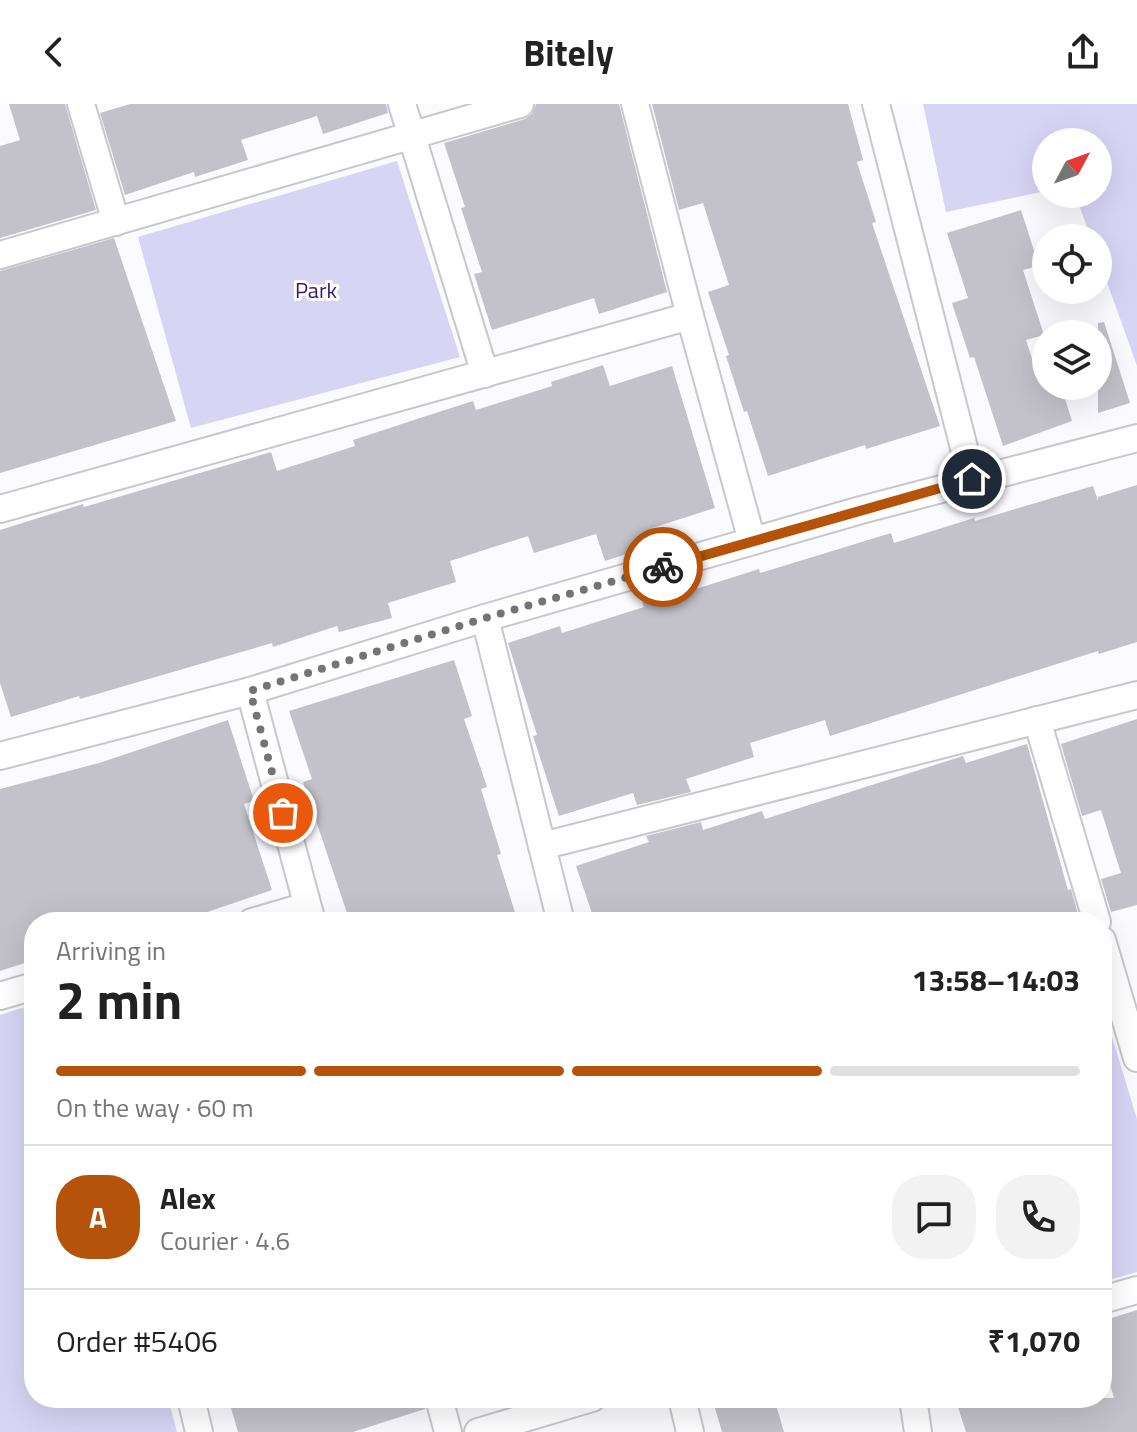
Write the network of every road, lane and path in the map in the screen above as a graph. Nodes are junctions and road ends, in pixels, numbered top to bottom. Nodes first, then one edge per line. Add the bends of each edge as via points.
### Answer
1 (81, 104) edge
2 (402, 104) edge
3 (520, 104) edge
4 (635, 104) edge
5 (876, 104) edge
6 (412, 136) junction
7 (116, 222) junction
8 (0, 255) edge
9 (690, 316) junction
10 (485, 374) junction
11 (1137, 438) edge
12 (972, 479) junction
13 (0, 509) edge
14 (752, 541) junction
15 (485, 618) junction
16 (250, 691) junction
17 (1137, 695) edge
18 (1037, 720) junction
19 (0, 756) edge
20 (542, 846) junction
21 (308, 912) edge
22 (558, 912) edge
23 (1094, 912) edge
24 (1112, 974) edge
25 (24, 989) edge
26 (0, 996) edge
27 (1137, 1058) edge
28 (1137, 1290) edge
29 (1112, 1297) edge
30 (193, 1408) edge
31 (442, 1408) edge
32 (558, 1408) edge
33 (684, 1408) edge
34 (914, 1408) edge
35 (199, 1432) edge
36 (448, 1432) edge
37 (478, 1432) edge
38 (690, 1432) edge
39 (918, 1432) edge

1 - 7 street
2 - 6 street
3 - 6 street
4 - 9 street
5 - 12 street
6 - 7 street
6 - 10 street
7 - 8 street
9 - 10 street
9 - 14 street
10 - 13 street
11 - 12 street
12 - 14 street
14 - 15 street
15 - 16 street
15 - 20 street
16 - 19 street
16 - 21 street
17 - 18 street
18 - 20 street
18 - 23 street
20 - 22 street
24 - 27 street
25 - 26 street
28 - 29 street
30 - 35 street
31 - 36 street
32 - 37 street
33 - 38 street
34 - 39 street

